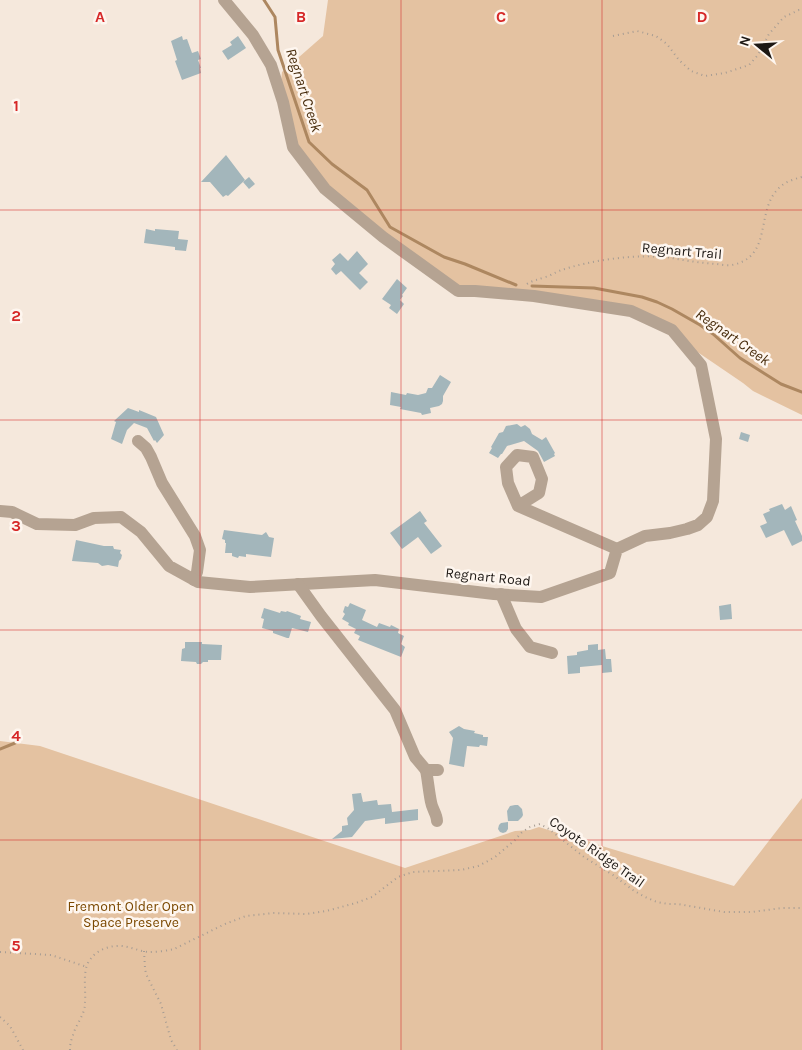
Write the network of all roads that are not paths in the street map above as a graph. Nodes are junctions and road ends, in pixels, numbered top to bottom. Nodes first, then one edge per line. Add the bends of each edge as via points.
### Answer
1 (224, 0) edge
2 (138, 441) dead end
3 (518, 506) dead end
4 (0, 511) edge
5 (617, 549) junction
6 (194, 580) junction
7 (298, 584) junction
8 (501, 594) junction
9 (552, 653) dead end
10 (437, 821) dead end

1 - 5 street via 253,35 271,65 293,147 325,188 383,237 458,291 534,296 631,311 672,330 702,365 716,439 712,501 707,517 688,529 645,536
2 - 6 street via 146,448 162,483 196,536 200,550
3 - 5 street
4 - 6 street, Regnart Road via 12,512 36,524 75,525 94,518 122,517 142,532 169,566
5 - 8 street, Regnart Road via 610,573 541,598
6 - 7 street, Regnart Road via 250,587
7 - 8 street, Regnart Road via 375,580
7 - 10 street via 394,710 415,757 432,770 431,803
8 - 9 street via 516,629 530,647

